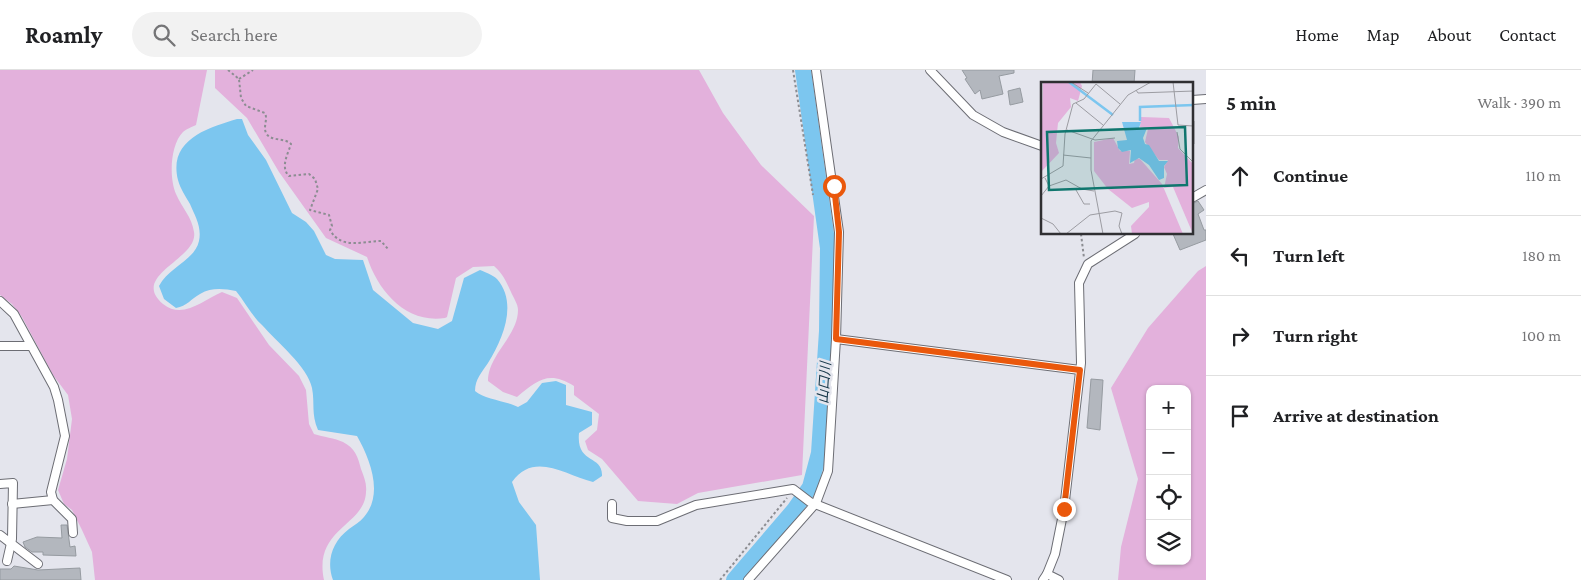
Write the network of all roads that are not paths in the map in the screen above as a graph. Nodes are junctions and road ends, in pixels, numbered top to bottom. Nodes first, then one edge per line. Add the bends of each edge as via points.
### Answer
1 (816, 70) edge
2 (930, 70) edge
3 (1041, 146) edge
4 (1206, 190) edge
5 (1194, 197) edge
6 (1133, 235) edge
7 (0, 301) edge
8 (836, 339) junction
9 (0, 346) edge
10 (30, 346) junction
11 (1080, 370) junction
12 (0, 484) edge
13 (53, 500) junction
14 (813, 502) junction
15 (12, 504) junction
16 (612, 504) dead end
17 (73, 533) dead end
18 (0, 535) edge
19 (10, 543) junction
20 (7, 561) dead end
21 (38, 564) dead end
22 (1045, 577) edge
23 (748, 580) edge
24 (1007, 580) edge
25 (1058, 580) edge

1 - 8 street via 839,232
2 - 3 street via 972,115 1003,132
4 - 5 street
6 - 11 street via 1088,264 1082,273 1079,283
7 - 10 street via 14,314
8 - 11 street
8 - 14 street via 829,464 824,486
9 - 10 street
10 - 13 street via 54,387 65,436 54,474
11 - 22 street via 1064,509 1055,554
12 - 15 street via 12,484
13 - 15 street
13 - 17 street via 72,519
14 - 16 street via 794,490 696,505 647,522 612,518
14 - 23 street
14 - 24 street
15 - 19 street
18 - 19 street
19 - 20 street
19 - 21 street
22 - 25 street

